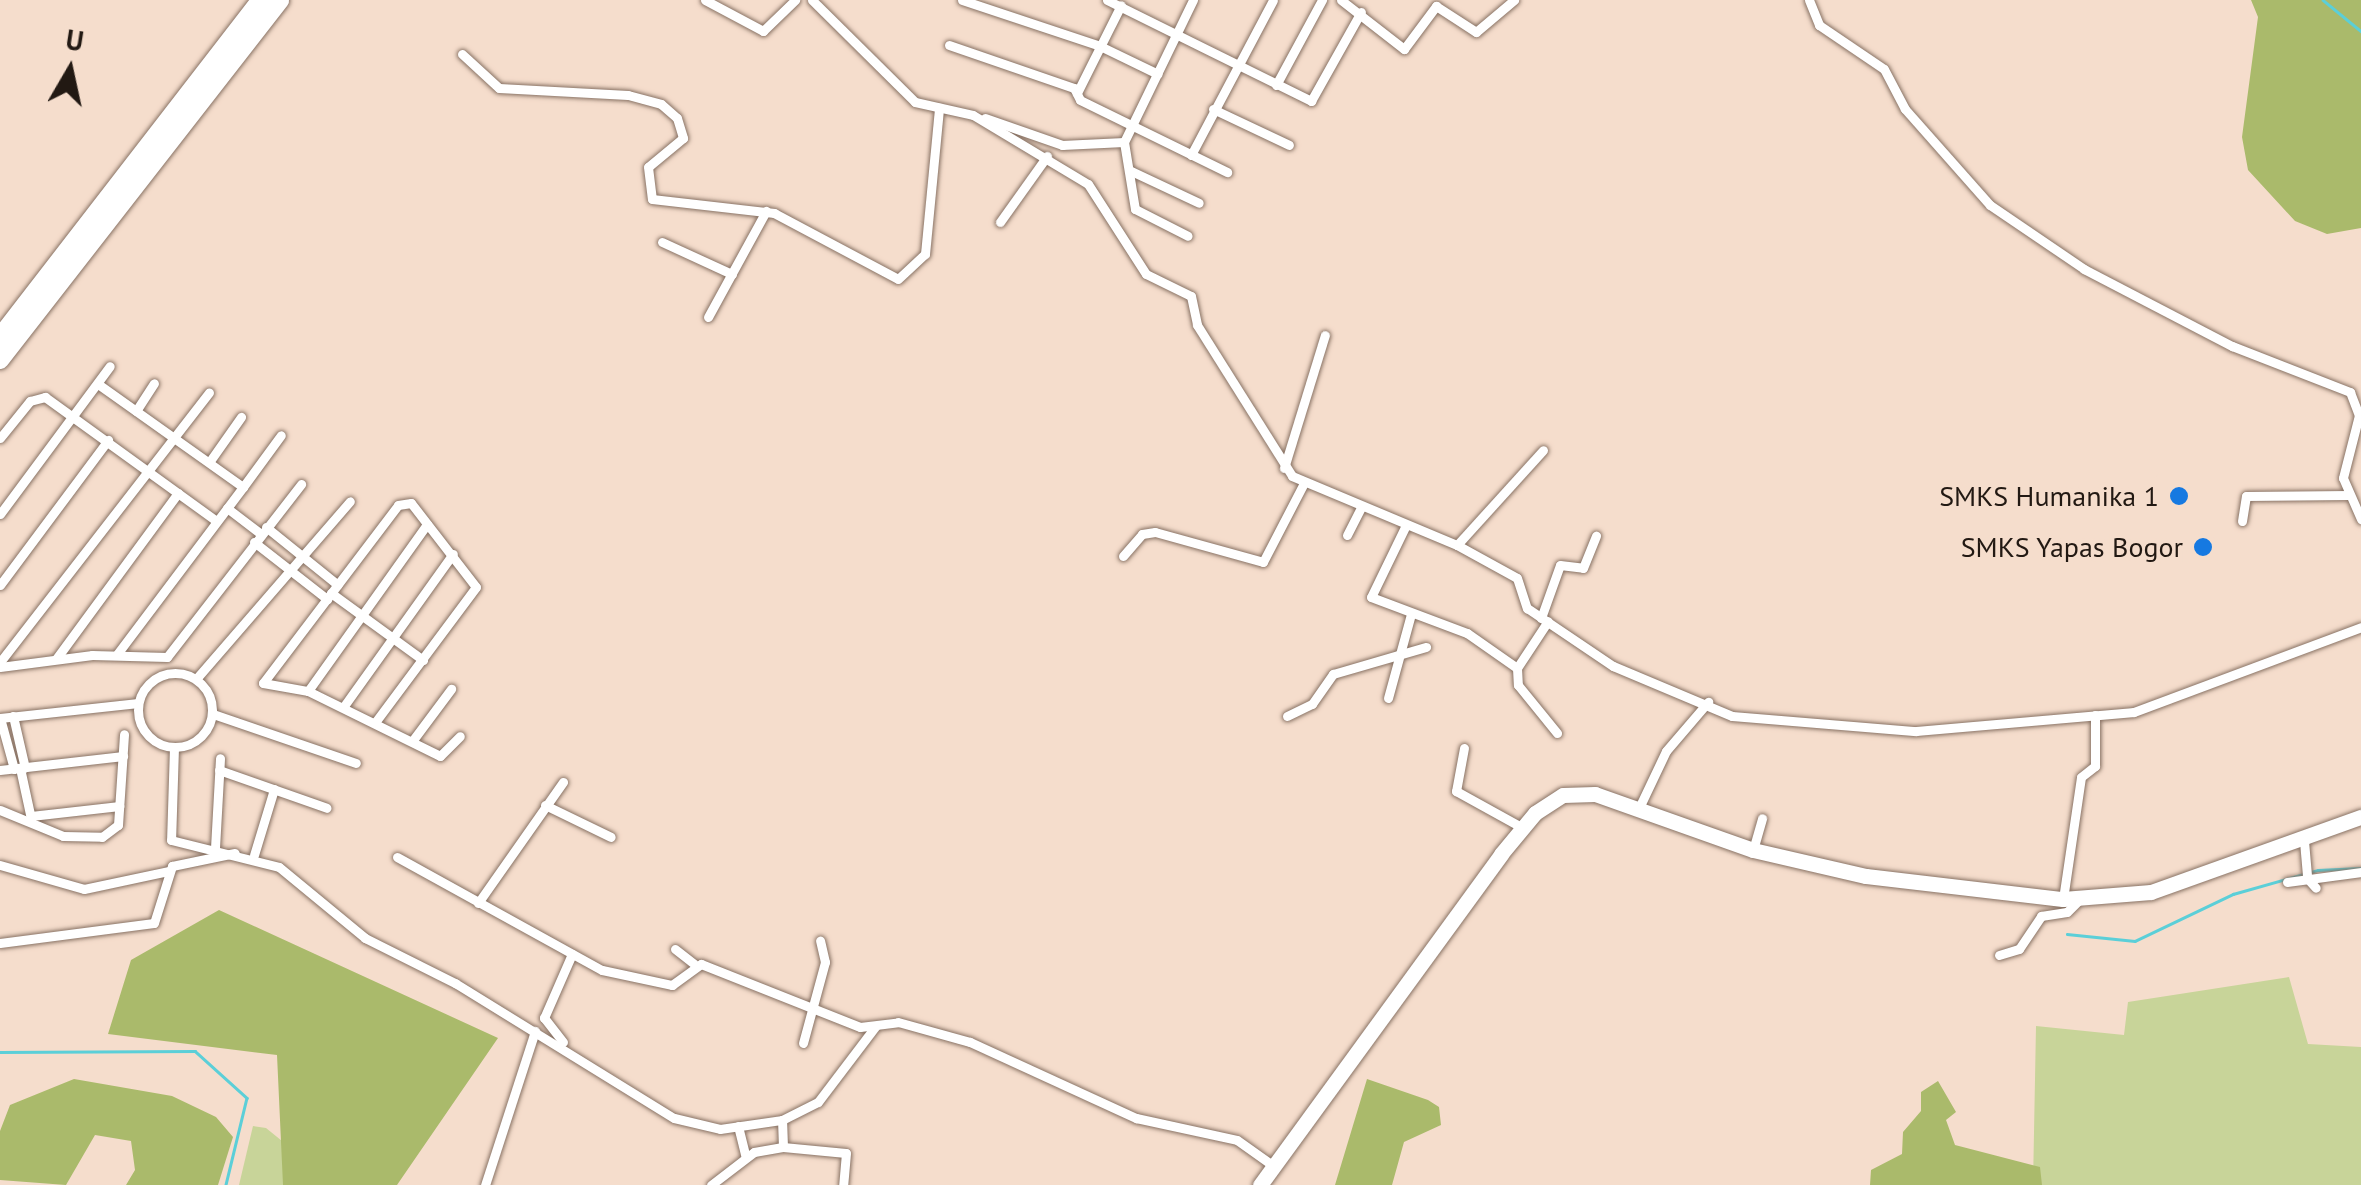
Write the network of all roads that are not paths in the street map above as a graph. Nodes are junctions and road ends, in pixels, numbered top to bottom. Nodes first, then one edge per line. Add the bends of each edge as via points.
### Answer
1 (260, 0) edge
2 (280, 0) edge
3 (706, 0) edge
4 (795, 0) edge
5 (812, 0) edge
6 (962, 0) edge
7 (1107, 0) edge
8 (1193, 0) edge
9 (1273, 0) edge
10 (1322, 0) edge
11 (1341, 0) edge
12 (1514, 0) edge
13 (1809, 0) edge
14 (1438, 3) edge
15 (1121, 5) junction
16 (1362, 12) junction
17 (1174, 34) junction
18 (949, 45) dead end
19 (1100, 46) junction
20 (462, 54) dead end
21 (1236, 64) junction
22 (1158, 74) junction
23 (1276, 85) junction
24 (1076, 93) junction
25 (940, 108) junction
26 (1213, 109) junction
27 (972, 115) junction
28 (1134, 127) junction
29 (1124, 142) junction
30 (1290, 145) dead end
31 (1192, 154) junction
32 (1047, 156) junction
33 (1129, 170) junction
34 (1227, 172) dead end
35 (1199, 203) dead end
36 (766, 212) junction
37 (1000, 222) dead end
38 (1188, 236) dead end
39 (662, 242) dead end
40 (732, 274) junction
41 (708, 317) dead end
42 (1325, 335) dead end
43 (0, 337) edge
44 (0, 360) edge
45 (110, 366) dead end
46 (154, 382) dead end
47 (98, 384) junction
48 (209, 393) dead end
49 (2360, 405) edge
50 (136, 410) junction
51 (76, 416) junction
52 (242, 417) dead end
53 (281, 436) dead end
54 (174, 437) junction
55 (0, 438) edge
56 (108, 440) junction
57 (1543, 450) dead end
58 (210, 461) junction
59 (1284, 468) junction
60 (147, 470) junction
61 (1304, 482) junction
62 (302, 484) dead end
63 (244, 488) junction
64 (178, 493) junction
65 (2349, 495) junction
66 (350, 501) dead end
67 (226, 508) junction
68 (1361, 508) junction
69 (0, 514) edge
70 (2361, 519) edge
71 (216, 520) junction
72 (2242, 522) dead end
73 (427, 524) junction
74 (1406, 525) junction
75 (260, 534) junction
76 (1348, 534) dead end
77 (1596, 536) dead end
78 (1457, 545) junction
79 (453, 554) junction
80 (1123, 556) dead end
81 (303, 558) junction
82 (291, 572) junction
83 (0, 585) edge
84 (332, 592) junction
85 (361, 612) junction
86 (1411, 614) junction
87 (1544, 620) junction
88 (2361, 627) edge
89 (393, 635) junction
90 (1426, 647) dead end
91 (1400, 649) junction
92 (117, 654) junction
93 (56, 659) junction
94 (423, 660) junction
95 (0, 664) edge
96 (1517, 668) junction
97 (196, 679) junction
98 (451, 689) dead end
99 (308, 691) junction
100 (1388, 698) dead end
101 (1708, 702) junction
102 (138, 703) junction
103 (344, 706) junction
104 (212, 714) junction
105 (2094, 715) junction
106 (12, 716) junction
107 (1286, 716) dead end
108 (0, 718) edge
109 (376, 722) junction
110 (1557, 732) dead end
111 (124, 734) dead end
112 (460, 736) dead end
113 (413, 740) junction
114 (174, 747) junction
115 (1464, 748) dead end
116 (122, 756) junction
117 (220, 758) dead end
118 (356, 763) dead end
119 (19, 768) junction
120 (0, 770) edge
121 (219, 770) junction
122 (563, 782) dead end
123 (274, 789) junction
124 (544, 805) junction
125 (119, 806) junction
126 (328, 808) dead end
127 (0, 810) edge
128 (1638, 810) junction
129 (1762, 818) dead end
130 (2361, 818) edge
131 (32, 820) junction
132 (1523, 828) junction
133 (611, 836) dead end
134 (2304, 840) junction
135 (215, 848) junction
136 (1753, 850) junction
137 (241, 851) junction
138 (254, 855) junction
139 (397, 857) dead end
140 (0, 866) edge
141 (169, 871) junction
142 (2361, 872) edge
143 (2307, 873) junction
144 (2287, 882) dead end
145 (2316, 888) dead end
146 (2071, 899) junction
147 (478, 902) junction
148 (820, 941) dead end
149 (0, 943) edge
150 (675, 948) dead end
151 (572, 954) junction
152 (1999, 955) dead end
153 (694, 964) junction
154 (816, 1004) junction
155 (875, 1027) junction
156 (535, 1031) junction
157 (804, 1043) dead end
158 (576, 1055) junction
159 (782, 1120) junction
160 (738, 1126) junction
161 (783, 1147) junction
162 (746, 1157) junction
163 (1274, 1167) junction
164 (485, 1185) edge
165 (710, 1185) edge
166 (843, 1185) edge
167 (1260, 1185) edge

1 - 43 highway
2 - 44 highway
3 - 4 street via 763,31
5 - 25 street via 908,96
6 - 19 street
7 - 15 street
8 - 17 street
9 - 21 street
10 - 23 street
11 - 16 street
12 - 14 street via 1482,32
13 - 49 street via 1819,24 1884,69 1905,109 1985,202 2084,270 2232,346 2342,386
14 - 16 street via 1404,48
15 - 17 street
15 - 19 street
16 - 23 street via 1317,100
17 - 21 street
17 - 22 street
18 - 24 street
19 - 22 street
19 - 24 street
20 - 36 street via 500,88 628,95 660,104 677,118 683,138 648,167 648,195 692,207
21 - 23 street
21 - 26 street
22 - 28 street
24 - 28 street
25 - 27 street
25 - 36 street via 925,254 904,278 864,266
26 - 30 street
26 - 31 street
27 - 29 street via 1062,145
27 - 32 street
28 - 29 street
28 - 31 street
29 - 33 street
31 - 34 street
32 - 37 street
32 - 59 street via 1088,184 1146,274 1191,296 1196,325
33 - 35 street
33 - 38 street via 1135,210
36 - 40 street
39 - 40 street
40 - 41 street
42 - 59 street
45 - 47 street
46 - 50 street
47 - 50 street
47 - 51 street
48 - 54 street
49 - 65 street via 2344,474
50 - 54 street
51 - 55 street via 38,395
51 - 56 street
51 - 69 street
52 - 58 street
53 - 63 street
54 - 58 street
54 - 60 street
56 - 60 street
56 - 83 street
57 - 78 street
58 - 63 street
59 - 61 street
60 - 64 street
60 - 95 street
61 - 68 street
61 - 80 street via 1263,562 1156,532 1142,534
62 - 75 street
63 - 67 street
64 - 71 street
64 - 93 street
65 - 70 street
65 - 72 street via 2246,496
66 - 81 street
67 - 71 street
67 - 75 street
68 - 74 street
68 - 76 street
71 - 92 street
73 - 79 street
73 - 84 street via 401,502
73 - 85 street
74 - 78 street
74 - 86 street via 1371,597
75 - 81 street
75 - 82 street
75 - 92 street via 170,654
77 - 87 street via 1583,568 1560,565
78 - 87 street via 1518,578 1527,608
79 - 89 street
79 - 94 street via 476,587
81 - 82 street
81 - 84 street
82 - 84 street
82 - 97 street
84 - 85 street
84 - 99 street via 263,683
85 - 89 street
85 - 99 street
86 - 91 street
86 - 96 street via 1467,633
87 - 96 street
87 - 101 street via 1626,672
88 - 105 street via 2176,700
89 - 94 street
89 - 103 street
90 - 91 street
91 - 100 street
91 - 107 street via 1333,674 1312,704
92 - 93 street
93 - 95 street
94 - 109 street
96 - 110 street via 1518,685
97 - 102 street via 167,673
97 - 104 street
98 - 113 street
99 - 103 street
101 - 105 street via 1732,716 1874,730
101 - 128 street via 1666,751
102 - 106 street
102 - 114 street via 142,728
103 - 109 street
104 - 114 street via 200,738
104 - 118 street
105 - 146 street via 2095,766 2081,777
106 - 108 street
106 - 119 street
108 - 119 street
109 - 113 street
111 - 116 street
112 - 113 street via 443,757
114 - 135 street via 171,840
115 - 132 street via 1456,791
116 - 119 street
116 - 125 street
117 - 121 street
119 - 120 street
119 - 131 street
121 - 123 street
121 - 135 street
122 - 124 street
123 - 126 street
123 - 138 street
124 - 133 street
124 - 147 street
125 - 131 street
125 - 131 street via 118,825 102,837 83,840
127 - 131 street
128 - 132 highway via 1576,792 1544,805
128 - 136 highway
129 - 136 street
130 - 134 highway
132 - 163 highway
134 - 143 street
134 - 146 highway via 2151,892
135 - 137 street
136 - 146 highway via 1907,884
137 - 138 street
137 - 141 street
138 - 156 street via 365,938
139 - 147 street
140 - 141 street via 84,889
141 - 149 street via 154,923
142 - 143 street
143 - 144 street
143 - 145 street
146 - 152 street via 2067,912 2040,916 2019,948
147 - 151 street
148 - 154 street via 826,958
150 - 153 street
151 - 153 street via 602,970 669,984
151 - 158 street via 544,1018
153 - 154 street
154 - 155 street
154 - 157 street
155 - 159 street via 818,1102
155 - 163 street via 898,1022 970,1042 1136,1118 1236,1140
156 - 158 street
156 - 164 street
158 - 160 street via 674,1118 711,1129
159 - 160 street
159 - 161 street
160 - 162 street
161 - 162 street
161 - 166 street via 846,1154
162 - 165 street
163 - 167 highway

